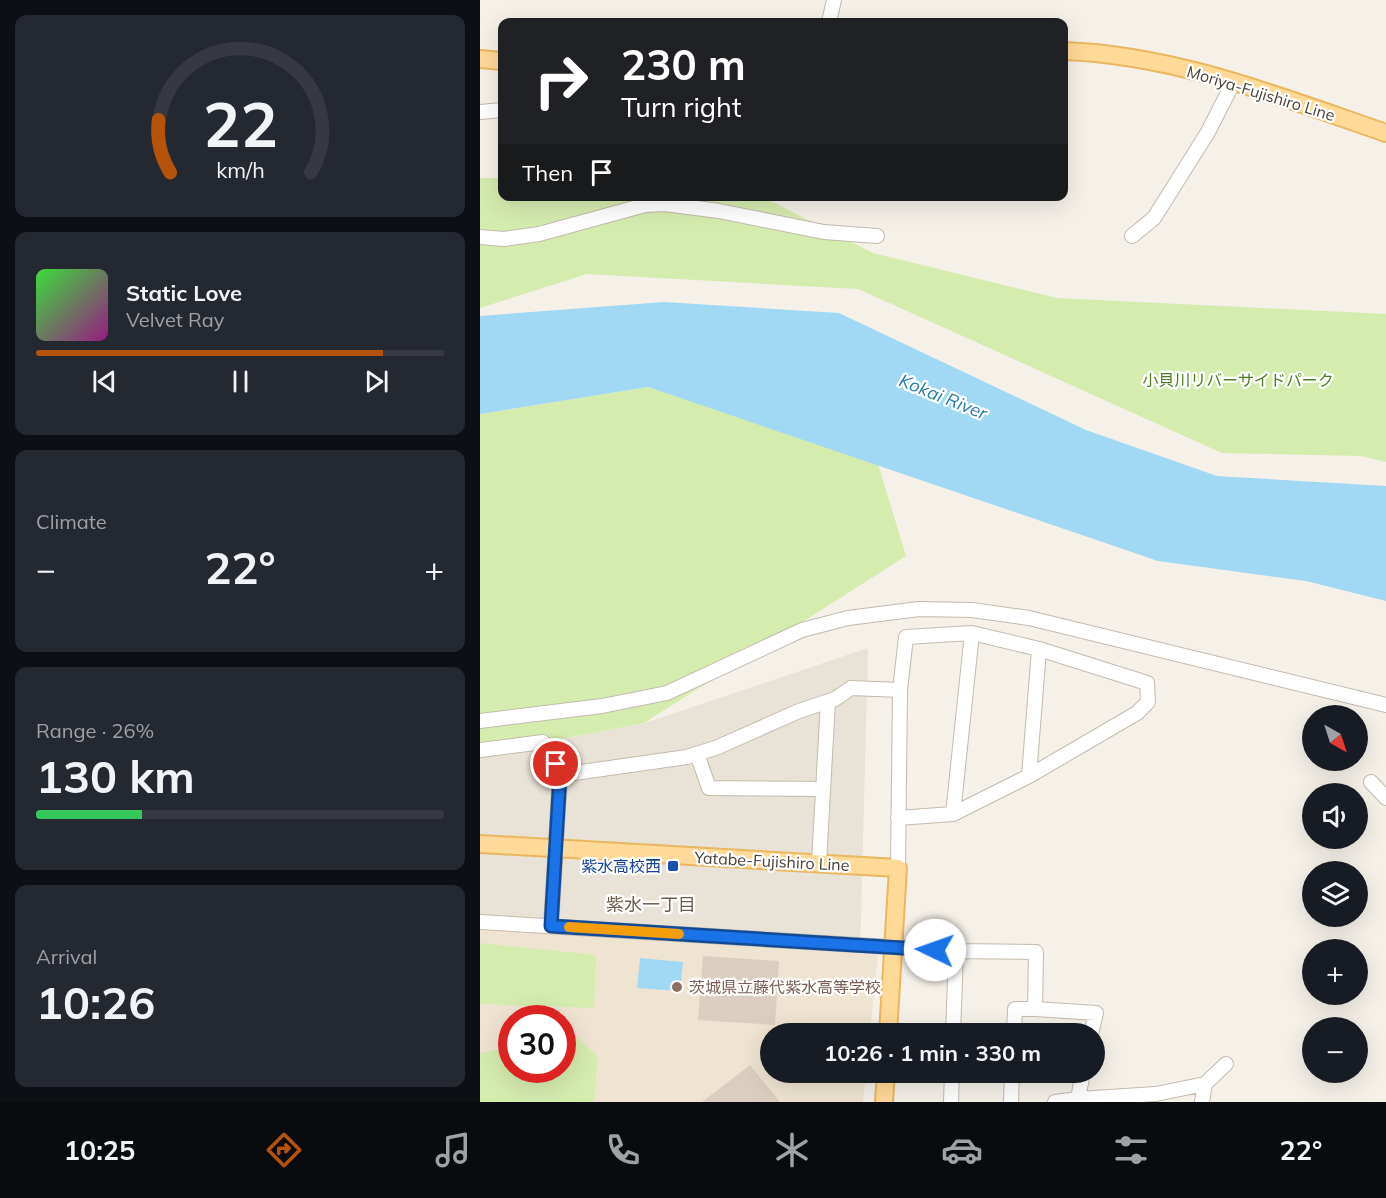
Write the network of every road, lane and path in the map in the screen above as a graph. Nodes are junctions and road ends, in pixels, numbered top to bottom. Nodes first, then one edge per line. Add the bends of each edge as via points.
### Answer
1 (834, 0) edge
2 (830, 18) edge
3 (1068, 51) edge
4 (480, 59) edge
5 (498, 61) edge
6 (1234, 81) junction
7 (498, 111) edge
8 (480, 112) edge
9 (1386, 133) edge
10 (878, 236) dead end
11 (1132, 236) dead end
12 (480, 237) edge
13 (972, 633) junction
14 (1039, 649) junction
15 (900, 690) junction
16 (828, 701) junction
17 (1386, 705) edge
18 (480, 721) edge
19 (480, 750) edge
20 (697, 754) junction
21 (560, 775) junction
22 (1029, 776) junction
23 (1371, 782) dead end
24 (823, 789) junction
25 (1386, 798) edge
26 (953, 814) junction
27 (898, 818) junction
28 (480, 844) edge
29 (557, 849) junction
30 (819, 863) junction
31 (898, 868) junction
32 (480, 922) edge
33 (551, 926) junction
34 (893, 947) junction
35 (956, 951) junction
36 (1035, 1009) junction
37 (889, 1023) edge
38 (953, 1023) edge
39 (1014, 1023) edge
40 (1093, 1023) edge
41 (1227, 1064) dead end
42 (885, 1083) edge
43 (952, 1083) edge
44 (1012, 1083) edge
45 (1081, 1083) edge
46 (1205, 1084) junction
47 (1078, 1099) junction
48 (884, 1102) edge
49 (951, 1102) edge
50 (1011, 1102) edge
51 (1055, 1102) edge
52 (1202, 1102) edge

1 - 2 street
3 - 6 main road, Moriya-Fujishiro Line via 1129,58
4 - 5 main road
6 - 9 main road, Moriya-Fujishiro Line
6 - 11 street via 1208,132 1154,218
7 - 8 street
10 - 12 street via 824,232 665,204 539,234 504,239
13 - 14 street
13 - 15 street via 906,637
13 - 26 street
14 - 22 street
14 - 22 street via 1147,683 1148,702
15 - 16 street via 851,688
15 - 27 street
16 - 20 street
16 - 24 street
17 - 18 street via 1029,618 972,610 919,609 848,618 802,630 667,693 602,706
19 - 21 street via 543,742
20 - 21 street
20 - 24 street via 710,788
21 - 29 street
22 - 26 street
23 - 25 street
24 - 30 street
26 - 27 street
27 - 31 street
28 - 29 main road, Yatabe-Fujishiro Line
29 - 30 main road, Yatabe-Fujishiro Line
29 - 33 street
30 - 31 main road, Yatabe-Fujishiro Line
31 - 34 main road
32 - 33 street
33 - 34 street
34 - 35 street
34 - 37 main road
35 - 36 street via 1036,952
35 - 38 street
36 - 39 street via 1015,1009
36 - 40 street via 1095,1012
41 - 46 street
42 - 48 main road
43 - 49 street
44 - 50 street
45 - 47 street
46 - 47 street via 1156,1094
46 - 52 street
47 - 51 street

